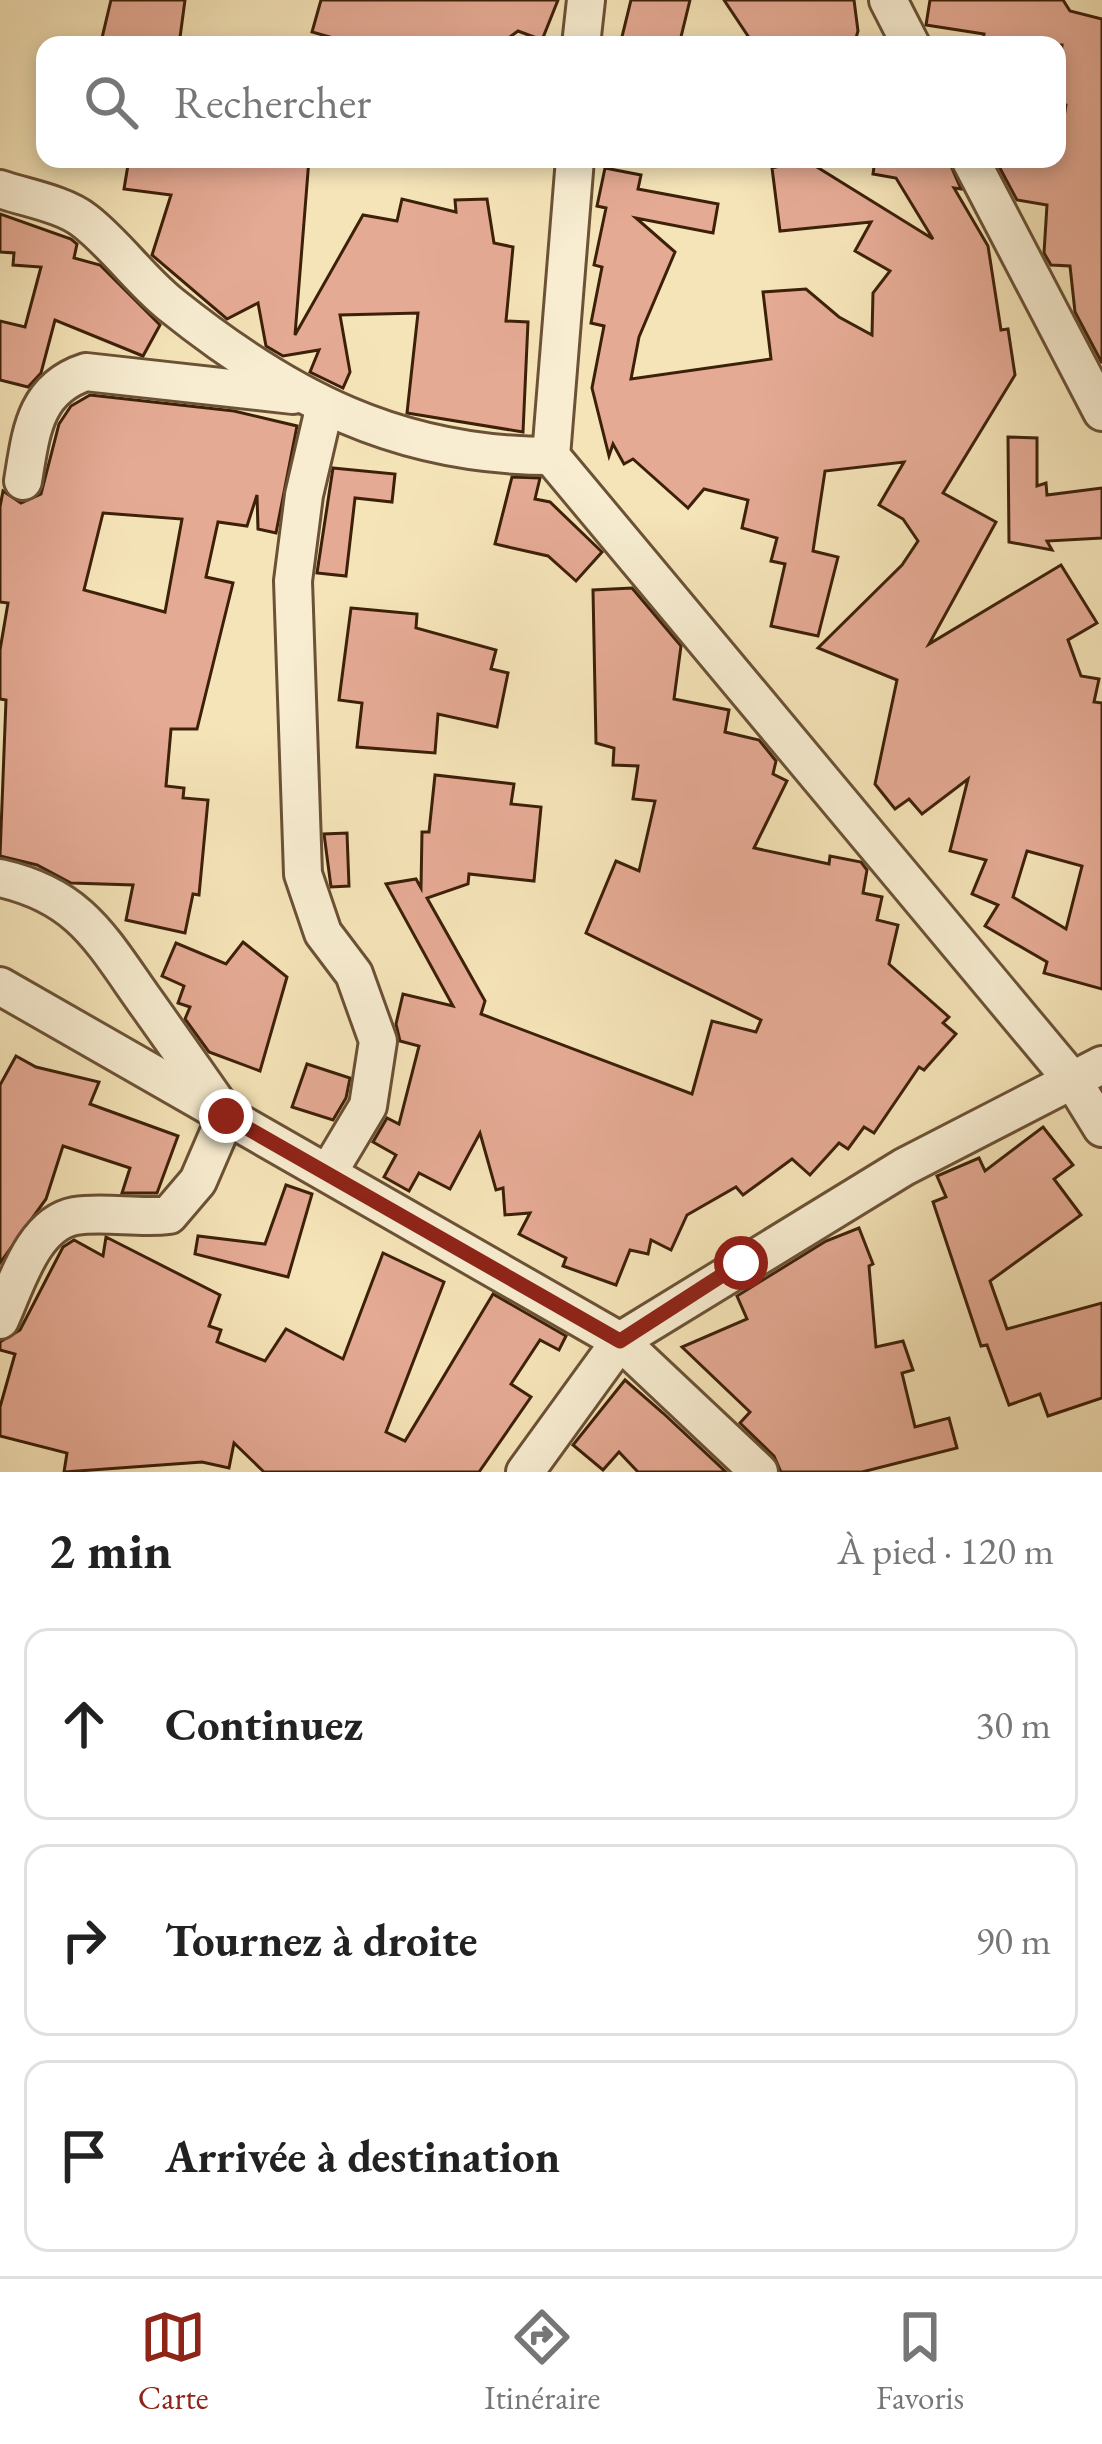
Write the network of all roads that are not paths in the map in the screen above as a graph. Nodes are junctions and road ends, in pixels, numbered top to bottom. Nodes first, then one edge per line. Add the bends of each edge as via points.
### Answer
1 (586, 0) edge
2 (888, 0) edge
3 (582, 36) edge
4 (906, 36) edge
5 (574, 168) edge
6 (975, 168) edge
7 (0, 189) edge
8 (313, 403) junction
9 (1102, 412) edge
10 (550, 455) junction
11 (23, 481) dead end
12 (0, 878) edge
13 (0, 986) edge
14 (1087, 1073) edge
15 (226, 1116) junction
16 (1102, 1128) edge
17 (328, 1173) junction
18 (0, 1320) edge
19 (620, 1341) junction
20 (525, 1472) edge
21 (759, 1472) edge

1 - 3 street
2 - 4 street
5 - 10 street
6 - 9 street
7 - 8 street via 82,218 169,303
8 - 10 street via 388,434 486,456
8 - 11 street via 86,372 62,380 44,400
8 - 17 street via 293,581 303,874 323,933 355,974 378,1040 368,1106
10 - 14 street
12 - 15 street via 46,892 109,943
13 - 15 street
14 - 16 street
14 - 19 street via 904,1168
15 - 17 street
15 - 18 street via 198,1181 169,1215 78,1215 51,1226
17 - 19 street
19 - 20 street
19 - 21 street

